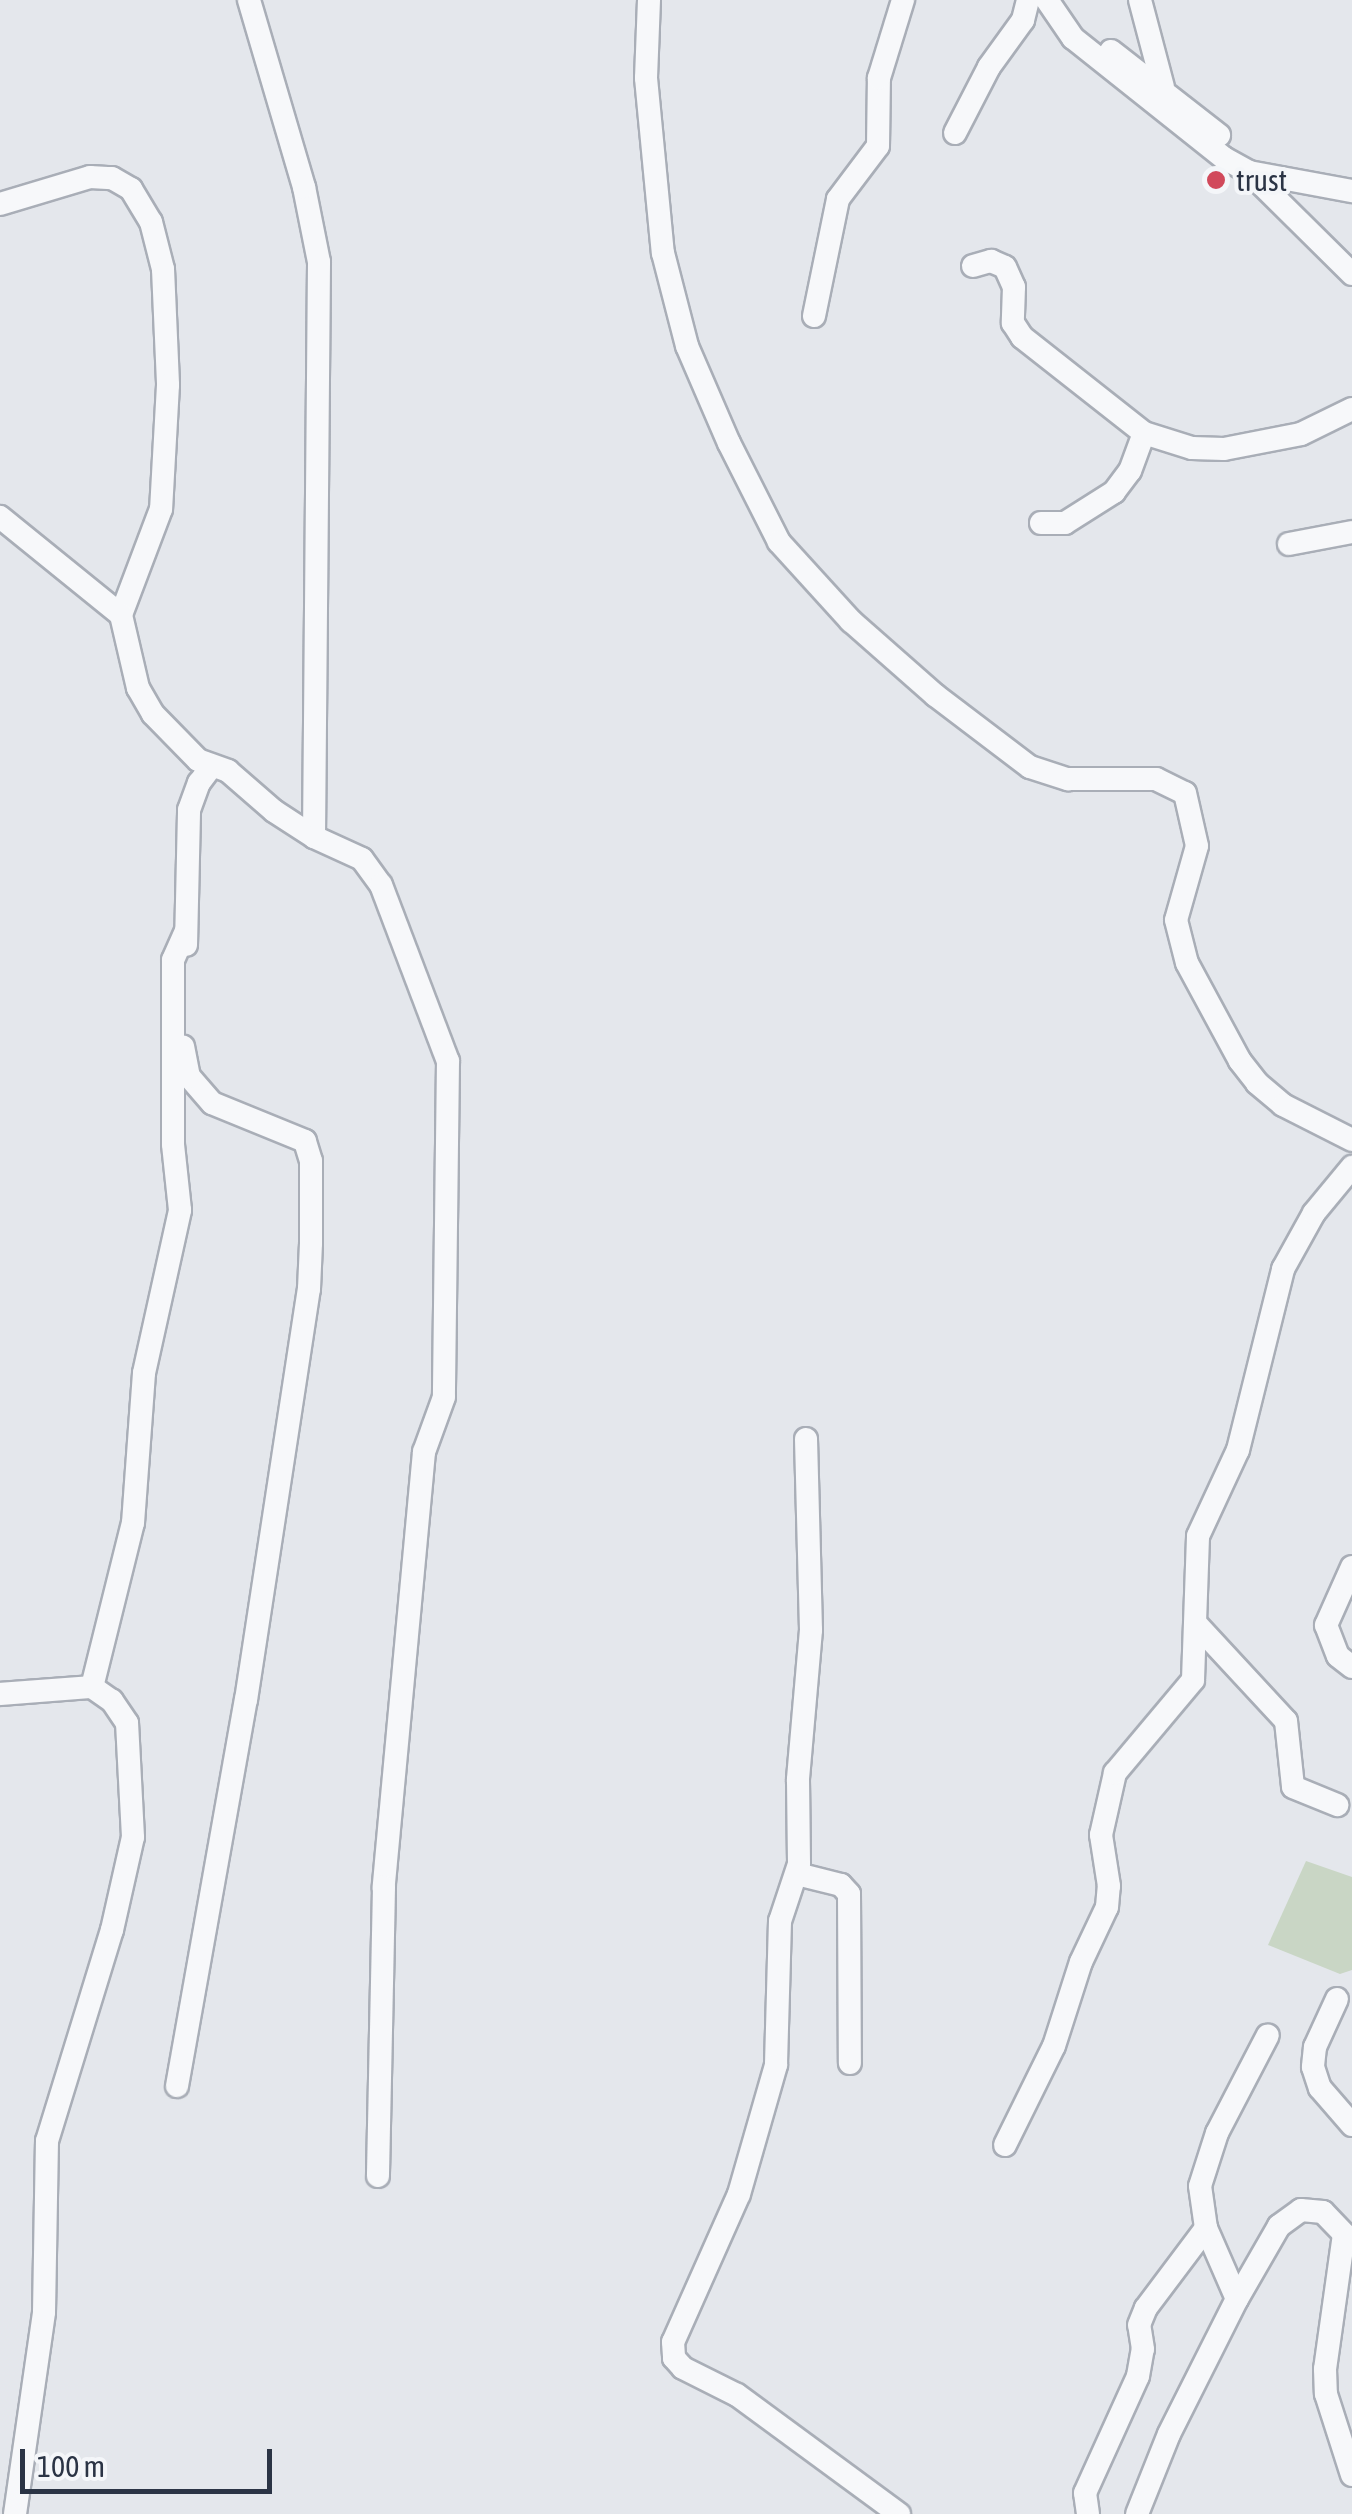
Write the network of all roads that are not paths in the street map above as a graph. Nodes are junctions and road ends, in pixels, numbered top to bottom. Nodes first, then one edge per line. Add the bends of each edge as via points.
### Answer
1 (249, 0) edge
2 (649, 0) edge
3 (1028, 0) edge
4 (1047, 0) edge
5 (1065, 0) edge
6 (1140, 0) edge
7 (892, 5) edge
8 (1162, 88) junction
9 (955, 132) dead end
10 (1245, 169) junction
11 (1352, 191) edge
12 (0, 204) edge
13 (973, 266) dead end
14 (1352, 274) edge
15 (814, 316) dead end
16 (1352, 408) edge
17 (1144, 433) junction
18 (0, 517) edge
19 (1041, 522) dead end
20 (1352, 532) edge
21 (1289, 544) dead end
22 (121, 614) junction
23 (212, 766) junction
24 (314, 837) junction
25 (186, 931) junction
26 (1352, 1140) edge
27 (1352, 1167) edge
28 (806, 1439) dead end
29 (1352, 1566) edge
30 (1198, 1626) junction
31 (1352, 1667) edge
32 (92, 1687) junction
33 (0, 1694) edge
34 (1337, 1805) dead end
35 (797, 1874) junction
36 (1337, 1999) dead end
37 (1268, 2036) dead end
38 (850, 2063) dead end
39 (177, 2086) dead end
40 (1352, 2125) edge
41 (1005, 2145) dead end
42 (378, 2176) dead end
43 (1206, 2228) junction
44 (1348, 2233) edge
45 (1345, 2283) edge
46 (1237, 2299) junction
47 (1352, 2475) edge
48 (878, 2506) edge
49 (15, 2514) edge
50 (899, 2514) edge
51 (1088, 2514) edge
52 (1137, 2514) edge

1 - 24 street via 319,262
2 - 26 street via 646,78 664,253 688,346 780,542 851,620 1030,767 1068,779 1156,779 1185,793 1197,846 1176,920 1187,963 1257,1082 1283,1105
3 - 9 street via 1023,20
4 - 10 street via 1073,38 1106,67
5 - 8 street via 1084,28
6 - 8 street
7 - 15 street via 879,78 878,146 838,199
8 - 10 street via 1220,136
10 - 11 street
10 - 14 street
12 - 22 street via 76,180 112,178 131,190 155,234 168,357 162,493 157,525
13 - 17 street via 991,261 1005,267 1014,287 1013,323 1022,337
16 - 17 street via 1301,434 1224,449 1192,448
17 - 19 street via 1114,492 1065,523
18 - 22 street
20 - 21 street
22 - 23 street via 142,698 184,748
23 - 24 street via 245,782 274,812
23 - 25 street via 189,810
24 - 42 street via 362,860 382,885 448,1061 444,1397 424,1452 384,1887
25 - 32 street via 173,960 180,1210 144,1373 133,1523
25 - 39 street via 182,1010 189,1077 212,1103 304,1141 311,1161 311,1243 246,1700
27 - 30 street via 1314,1214 1278,1284 1238,1450 1198,1536
28 - 35 street via 811,1630
29 - 31 street via 1326,1625 1338,1656
30 - 34 street via 1286,1721 1294,1787
30 - 41 street via 1189,1688 1115,1773 1102,1835 1106,1906 1054,2046
32 - 33 street
32 - 49 street via 112,1700 127,1723 133,1837 112,1930 46,2142 44,2312
35 - 38 street via 849,1894
35 - 48 street via 780,1922 776,2066 739,2194 673,2342 674,2358 737,2395
36 - 40 street via 1312,2067 1320,2088
37 - 43 street via 1211,2146 1200,2186
43 - 46 street
43 - 51 street via 1146,2308 1138,2376 1085,2493
44 - 45 street
44 - 46 street via 1333,2218 1301,2210 1279,2226
45 - 47 street via 1325,2382
46 - 52 street
48 - 50 street

